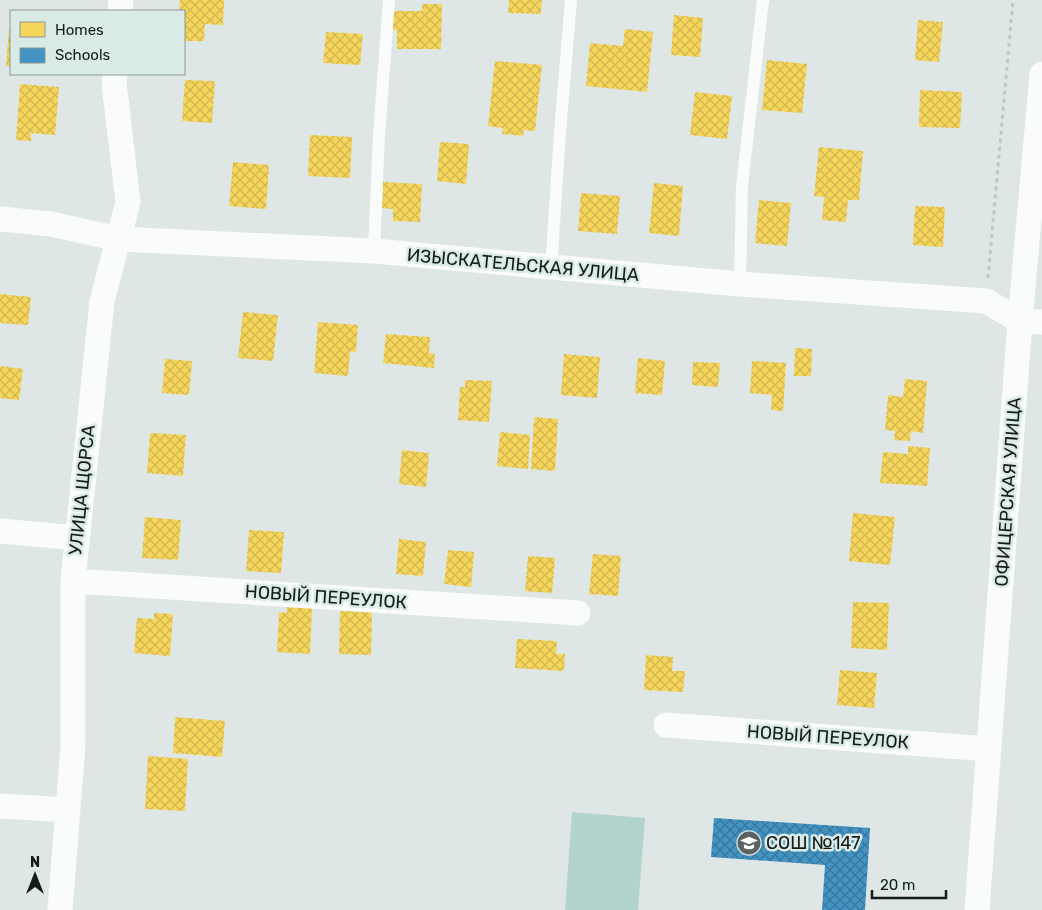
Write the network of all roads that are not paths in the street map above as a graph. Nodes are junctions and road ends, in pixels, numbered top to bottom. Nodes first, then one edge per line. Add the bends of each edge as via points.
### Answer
1 (389, 0) edge
2 (571, 0) edge
3 (763, 0) edge
4 (1042, 74) edge
5 (115, 75) edge
6 (0, 219) edge
7 (118, 239) junction
8 (374, 252) junction
9 (551, 268) junction
10 (740, 284) junction
11 (1031, 321) edge
12 (0, 531) edge
13 (77, 538) junction
14 (73, 581) junction
15 (578, 613) dead end
16 (666, 725) dead end
17 (990, 749) junction
18 (0, 806) edge
19 (68, 810) junction
20 (60, 910) edge
21 (977, 910) edge

1 - 8 lane
2 - 9 lane
3 - 10 lane via 742,186
4 - 11 street, ОФИЦЕРСКАЯ УЛИЦА
5 - 7 street, УЛИЦА ЩОРСА via 128,202
6 - 7 street, ИЗЫСКАТЕЛЬСКАЯ УЛИЦА via 51,224
7 - 8 street, ИЗЫСКАТЕЛЬСКАЯ УЛИЦА
7 - 13 street, УЛИЦА ЩОРСА via 102,301
8 - 9 street, ИЗЫСКАТЕЛЬСКАЯ УЛИЦА
9 - 10 street, ИЗЫСКАТЕЛЬСКАЯ УЛИЦА
10 - 11 street, ИЗЫСКАТЕЛЬСКАЯ УЛИЦА via 986,301
11 - 17 street, ОФИЦЕРСКАЯ УЛИЦА
12 - 13 street
13 - 14 street, УЛИЦА ЩОРСА
14 - 15 street, НОВЫЙ ПЕРЕУЛОК
14 - 19 street, УЛИЦА ЩОРСА via 72,746
16 - 17 street, НОВЫЙ ПЕРЕУЛОК
17 - 21 street, ОФИЦЕРСКАЯ УЛИЦА
18 - 19 street
19 - 20 street, УЛИЦА ЩОРСА

